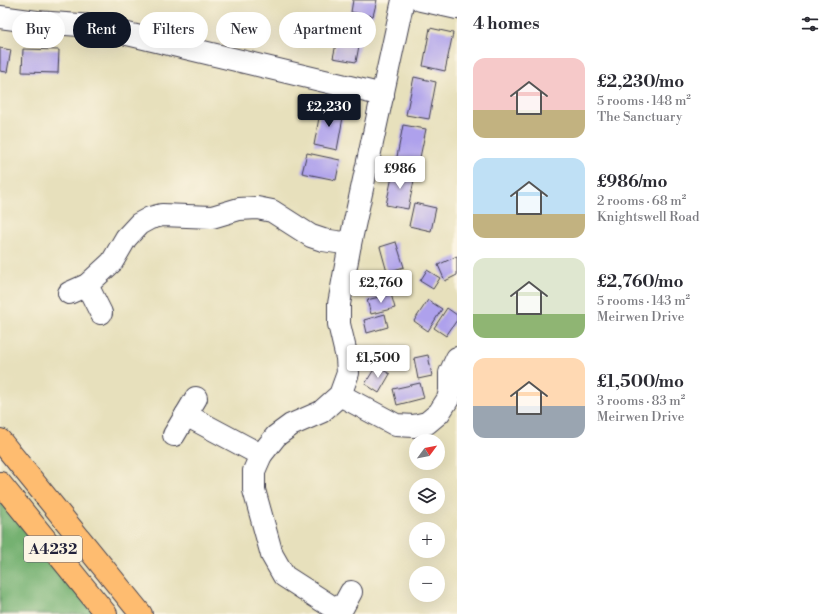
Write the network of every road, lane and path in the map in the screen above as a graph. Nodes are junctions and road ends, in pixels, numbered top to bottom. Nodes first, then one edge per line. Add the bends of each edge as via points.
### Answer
1 (403, 0) edge
2 (422, 0) edge
3 (457, 8) edge
4 (0, 17) edge
5 (383, 95) junction
6 (350, 244) junction
7 (101, 313) dead end
8 (457, 358) edge
9 (340, 395) junction
10 (0, 430) edge
11 (174, 435) dead end
12 (0, 440) edge
13 (261, 455) junction
14 (0, 483) edge
15 (46, 497) junction
16 (351, 592) dead end
17 (339, 613) edge
18 (106, 614) edge
19 (140, 614) edge

1 - 5 street
2 - 3 street
4 - 5 street via 94,26
5 - 6 street
6 - 7 street via 311,236 272,211 257,208 239,208 212,216 162,215 150,218 139,224 126,238 112,262 78,289
6 - 9 street via 339,304 339,324 348,373
8 - 9 street via 450,373 448,399 440,413 427,423 414,426 396,424
9 - 13 street via 321,412 291,424 276,436
10 - 15 main road
11 - 13 street via 191,406
12 - 15 main road, A4232
13 - 17 street via 254,472 254,490 272,556 284,576
14 - 18 main road, A4232
15 - 19 main road, A4232
16 - 17 street

